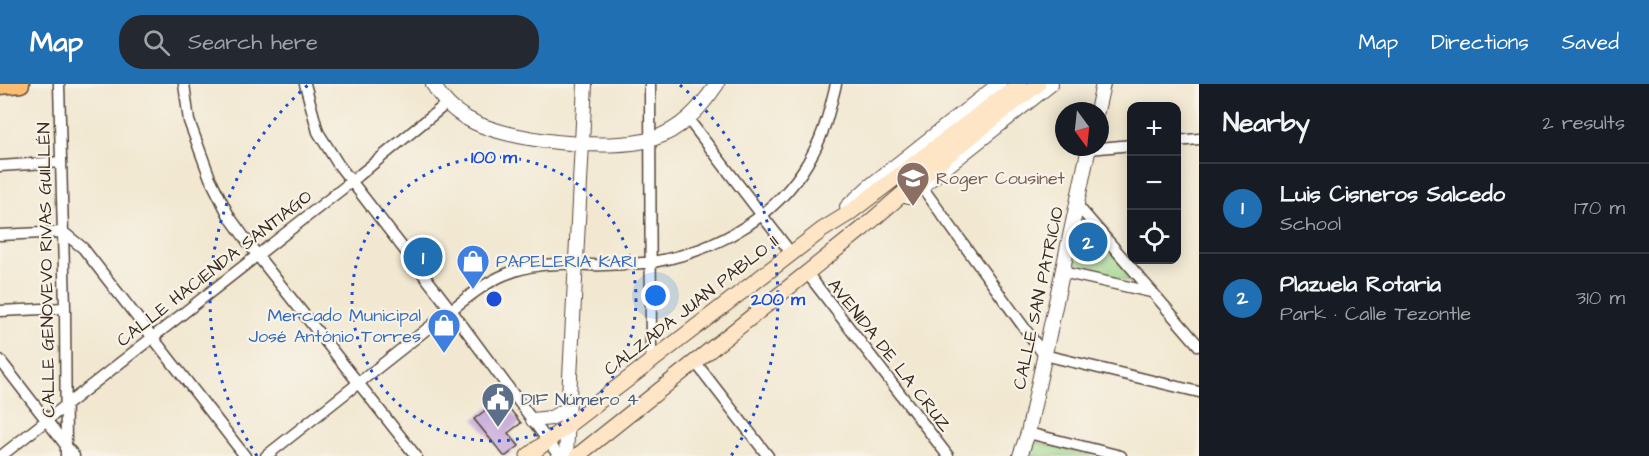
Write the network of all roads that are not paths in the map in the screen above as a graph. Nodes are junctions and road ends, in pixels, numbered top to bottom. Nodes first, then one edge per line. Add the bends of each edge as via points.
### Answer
1 (21, 84) edge
2 (59, 84) edge
3 (184, 84) edge
4 (305, 84) edge
5 (433, 84) edge
6 (585, 84) edge
7 (650, 84) edge
8 (717, 84) edge
9 (836, 84) edge
10 (999, 84) edge
11 (1019, 84) edge
12 (1038, 84) edge
13 (1051, 84) edge
14 (1103, 84) edge
15 (0, 86) edge
16 (1099, 102) edge
17 (446, 104) junction
18 (688, 119) junction
19 (651, 139) junction
20 (1199, 139) edge
21 (1181, 141) edge
22 (583, 143) junction
23 (1127, 145) edge
24 (1109, 147) edge
25 (941, 153) junction
26 (1087, 156) edge
27 (61, 162) junction
28 (0, 165) edge
29 (351, 182) junction
30 (922, 187) junction
31 (1077, 205) junction
32 (761, 216) junction
33 (862, 229) junction
34 (822, 230) junction
35 (63, 232) junction
36 (0, 235) edge
37 (791, 253) junction
38 (257, 255) junction
39 (652, 262) junction
40 (576, 265) junction
41 (1062, 272) junction
42 (807, 273) junction
43 (1151, 292) junction
44 (65, 308) junction
45 (451, 310) junction
46 (0, 311) edge
47 (152, 338) junction
48 (1199, 346) edge
49 (1044, 355) junction
50 (0, 360) edge
51 (651, 360) junction
52 (696, 363) junction
53 (359, 384) junction
54 (1199, 392) edge
55 (65, 406) junction
56 (568, 409) junction
57 (532, 420) junction
58 (46, 421) junction
59 (567, 426) junction
60 (1028, 433) junction
61 (548, 441) junction
62 (66, 451) edge
63 (2, 456) edge
64 (74, 456) edge
65 (245, 456) edge
66 (266, 456) edge
67 (416, 456) edge
68 (528, 456) edge
69 (559, 456) edge
70 (566, 456) edge
71 (577, 456) edge
72 (768, 456) edge
73 (948, 456) edge
74 (1020, 456) edge
75 (1121, 456) edge

1 - 15 main road
2 - 27 street, CALLE GENOVEVO RIVAS GUILLÉN
3 - 38 street via 189,121 210,178 229,216
4 - 29 street via 318,132
5 - 17 street
6 - 22 street
7 - 19 street
8 - 18 street
9 - 32 street via 825,128 800,176
10 - 34 street, CALZADA JUAN PABLO II via 870,186
11 - 25 main road, CALZADA JUAN PABLO II
12 - 25 main road, CALZADA JUAN PABLO II
13 - 30 street, CALZADA JUAN PABLO II
14 - 16 street
17 - 22 street via 467,119 499,132
17 - 29 street, CALLE HACIENDA SANTIAGO
18 - 19 street
18 - 32 street
19 - 22 street
19 - 39 street
20 - 21 street
22 - 40 street
23 - 24 street
25 - 33 main road, CALZADA JUAN PABLO II
25 - 34 main road, CALZADA JUAN PABLO II
26 - 31 street, CALLE SAN PATRICIO
27 - 28 street
27 - 35 street, CALLE GENOVEVO RIVAS GUILLÉN
29 - 38 street, CALLE HACIENDA SANTIAGO
29 - 45 street
30 - 33 street, CALZADA JUAN PABLO II
30 - 49 street
31 - 41 street, CALLE SAN PATRICIO
31 - 43 street
32 - 37 street
32 - 39 street via 706,248
33 - 42 main road, CALZADA JUAN PABLO II
34 - 37 main road, CALZADA JUAN PABLO II
35 - 36 street
35 - 44 street, CALLE GENOVEVO RIVAS GUILLÉN
35 - 47 street via 83,248
37 - 51 main road, CALZADA JUAN PABLO II
38 - 47 street, CALLE HACIENDA SANTIAGO
38 - 53 street
39 - 40 street
39 - 51 street
40 - 45 street via 559,263 505,274
40 - 56 street
41 - 43 street
41 - 49 street, CALLE SAN PATRICIO
42 - 52 main road, CALZADA JUAN PABLO II
42 - 73 street, AVENIDA DE LA CRUZ
43 - 48 street
44 - 46 street
44 - 55 street, CALLE GENOVEVO RIVAS GUILLÉN
45 - 53 street
45 - 57 street
47 - 55 street, CALLE HACIENDA SANTIAGO
47 - 65 street
49 - 54 street
49 - 60 street, CALLE SAN PATRICIO
50 - 58 street
51 - 59 main road, CALZADA JUAN PABLO II
52 - 71 main road, CALZADA JUAN PABLO II
52 - 72 street
53 - 66 street
53 - 67 street
55 - 58 street, CALLE HACIENDA SANTIAGO
55 - 62 street, CALLE GENOVEVO RIVAS GUILLÉN
56 - 57 street via 551,418
56 - 59 street
57 - 61 street
58 - 62 street
58 - 63 street, CALLE HACIENDA SANTIAGO
59 - 61 main road, CALZADA JUAN PABLO II
59 - 70 street
60 - 74 street, CALLE SAN PATRICIO
60 - 75 street
61 - 68 main road, CALZADA JUAN PABLO II
61 - 69 street
62 - 64 street

